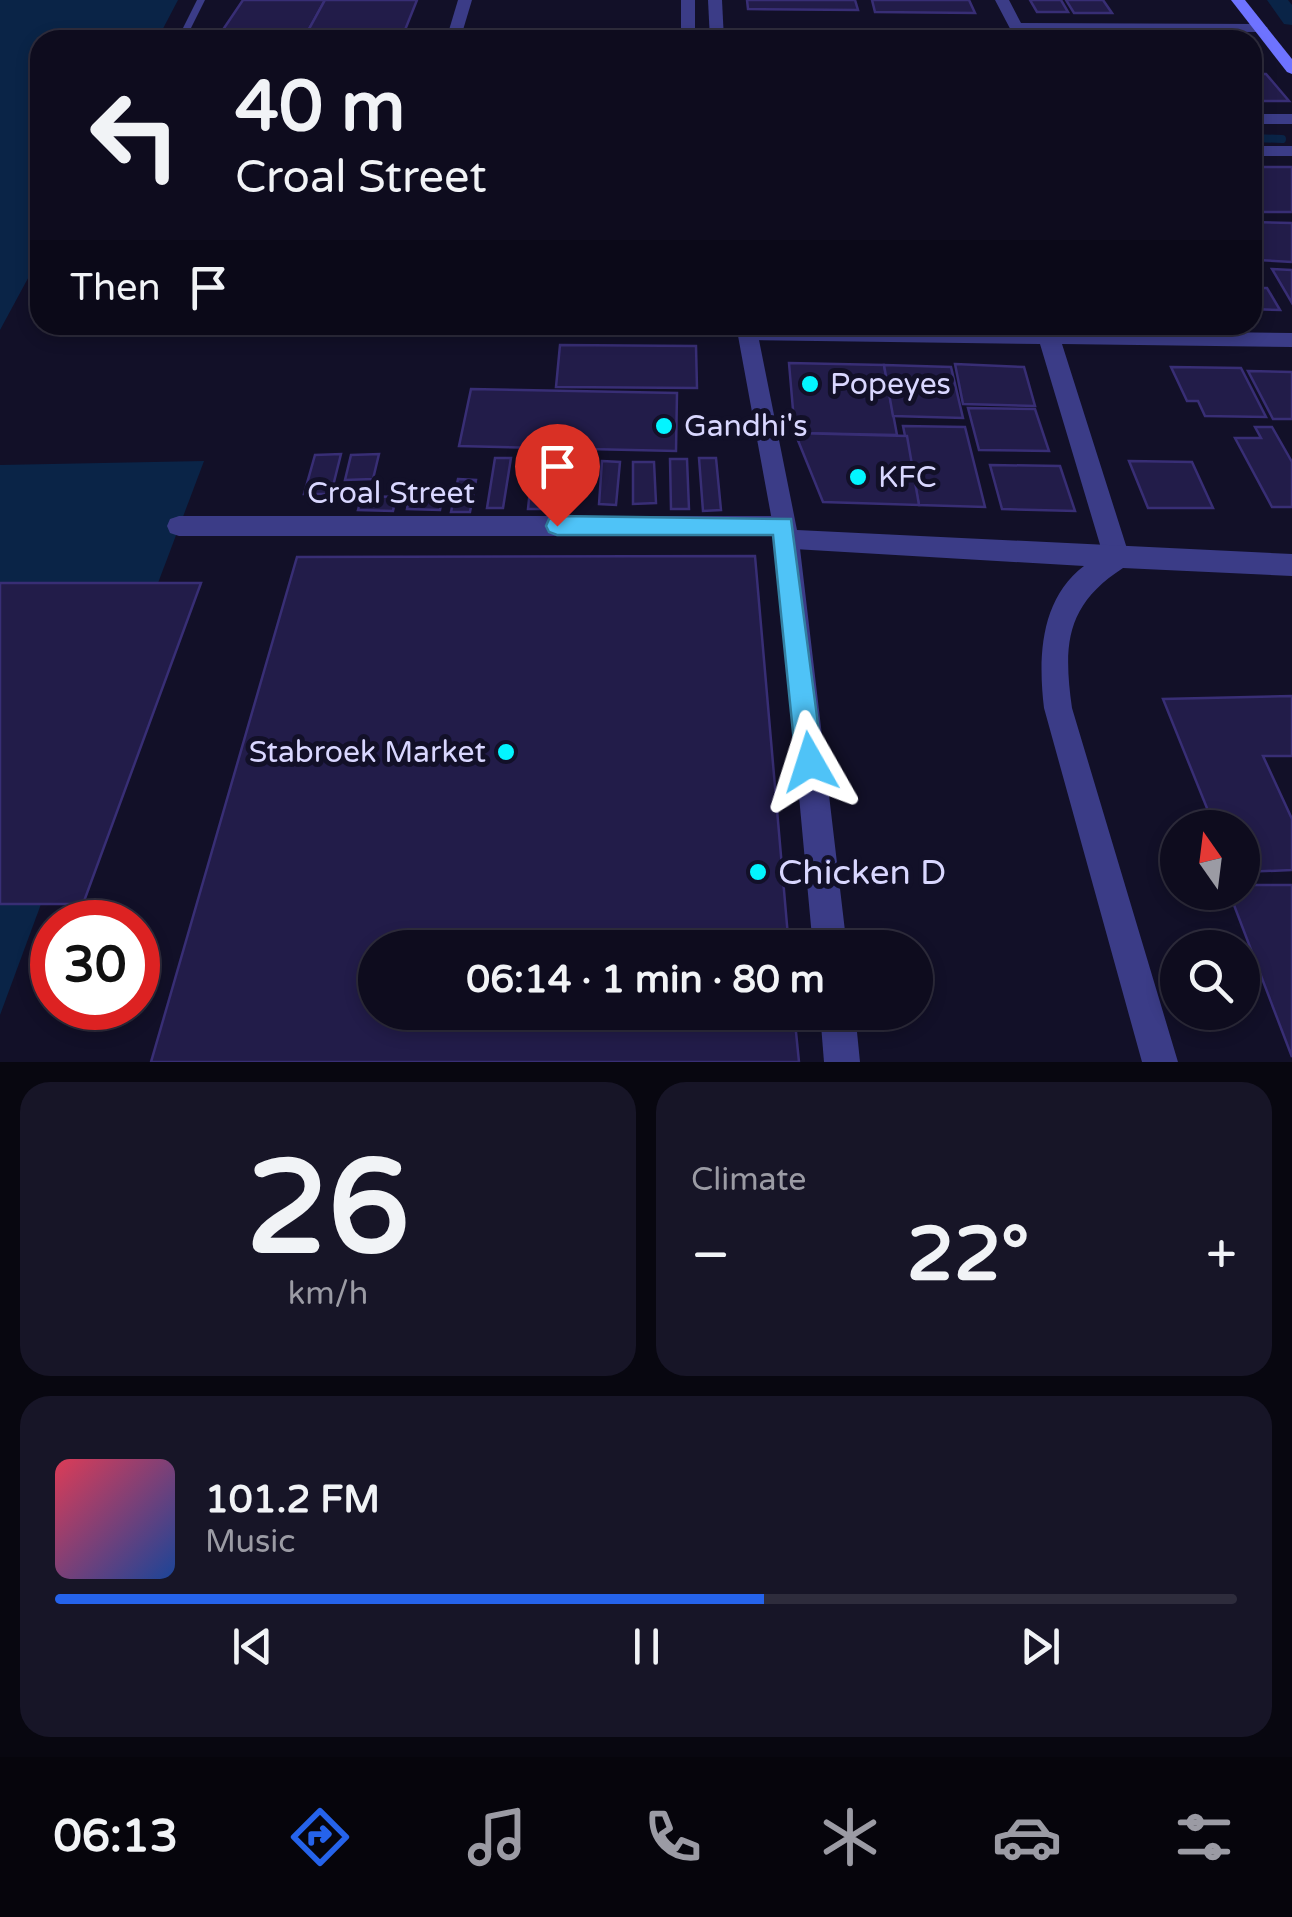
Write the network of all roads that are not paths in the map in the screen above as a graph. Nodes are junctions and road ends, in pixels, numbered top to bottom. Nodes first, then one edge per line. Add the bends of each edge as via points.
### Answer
1 (201, 0) edge
2 (465, 0) edge
3 (688, 0) edge
4 (715, 0) edge
5 (1002, 0) edge
6 (1238, 0) edge
7 (688, 21) junction
8 (716, 22) junction
9 (1268, 28) junction
10 (186, 30) edge
11 (456, 30) edge
12 (688, 30) edge
13 (716, 30) edge
14 (1017, 30) edge
15 (1168, 30) edge
16 (1292, 69) edge
17 (1262, 119) edge
18 (1292, 120) edge
19 (1262, 151) edge
20 (1292, 151) edge
21 (748, 335) edge
22 (1048, 335) edge
23 (1156, 335) edge
24 (1292, 340) edge
25 (180, 526) dead end
26 (784, 533) junction
27 (1117, 558) junction
28 (1292, 565) edge
29 (828, 930) edge
30 (838, 1030) edge
31 (842, 1062) edge
32 (1160, 1062) edge

1 - 10 lane
2 - 11 street
3 - 7 street
4 - 8 street
5 - 14 street
6 - 9 main road
7 - 8 street
7 - 12 street
8 - 13 street
9 - 15 street
9 - 16 main road
17 - 18 street
19 - 20 street
21 - 26 street
22 - 27 street
23 - 24 street
25 - 26 street, Croal Street
26 - 27 street, Croal Street
26 - 29 street
27 - 28 street, Croal Street
27 - 32 street via 1079,586 1055,642 1053,671
30 - 31 street

